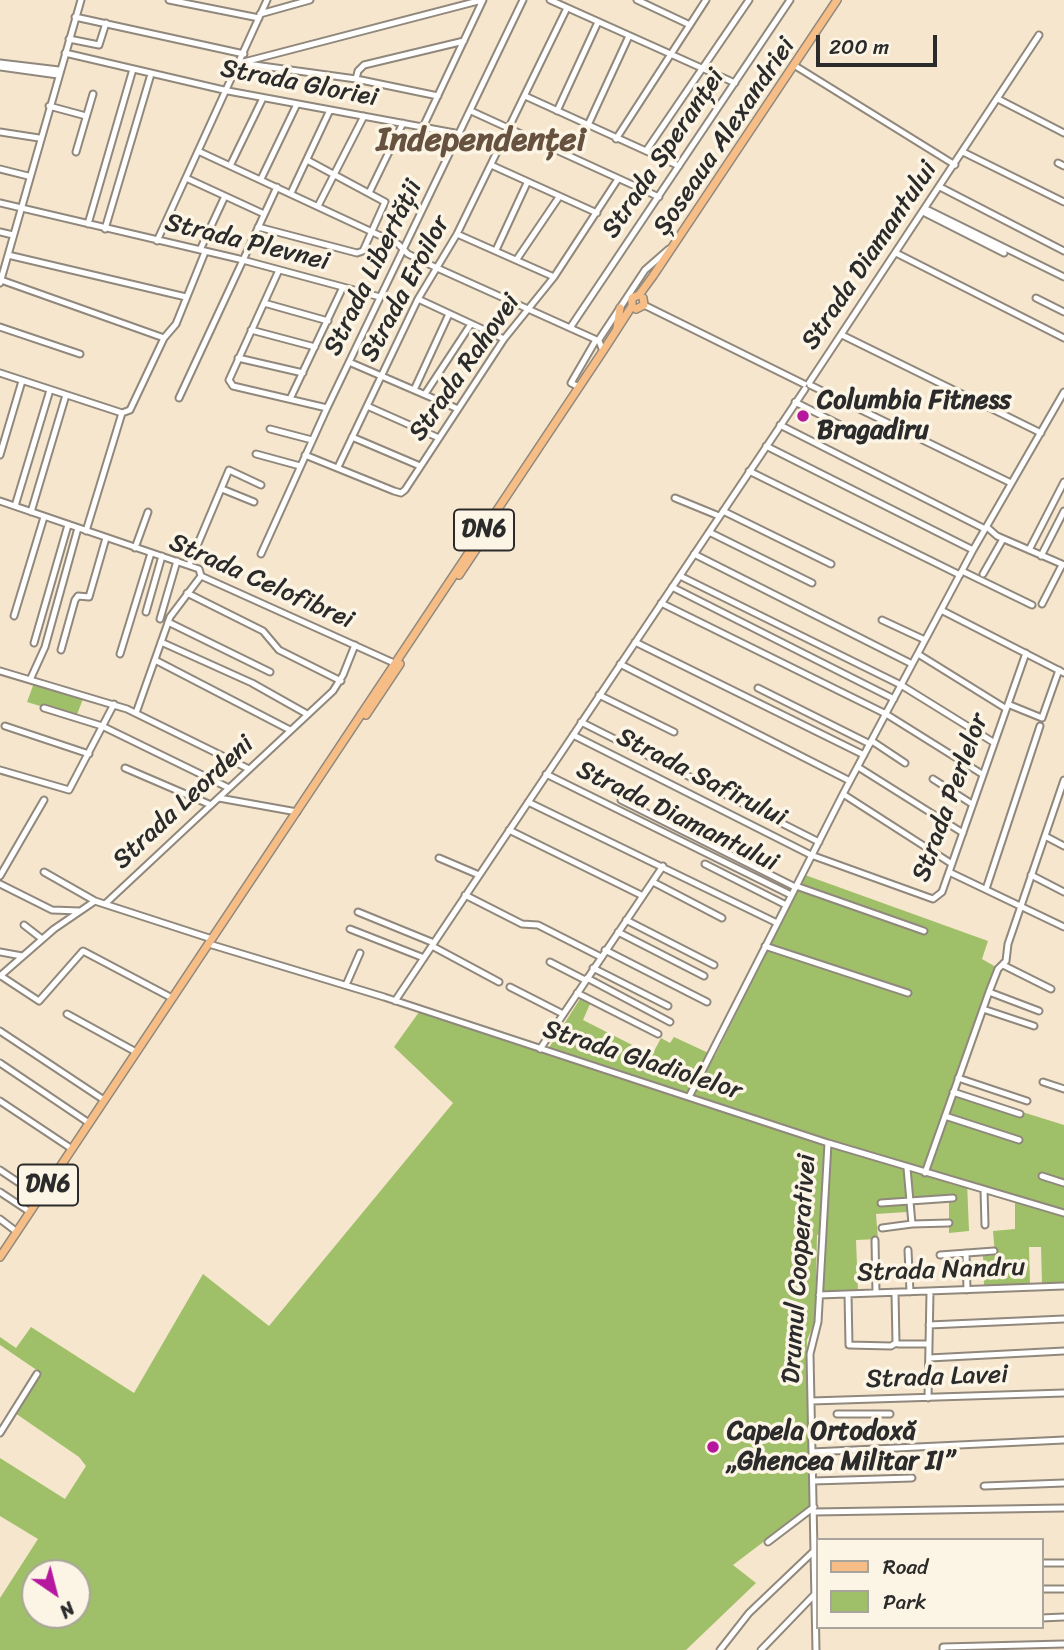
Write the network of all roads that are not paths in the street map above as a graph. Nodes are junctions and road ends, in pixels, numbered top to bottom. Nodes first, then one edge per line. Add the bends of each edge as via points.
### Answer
1 (81, 0) edge
2 (169, 0) edge
3 (266, 0) edge
4 (310, 0) edge
5 (482, 0) edge
6 (523, 0) edge
7 (551, 0) edge
8 (637, 0) edge
9 (706, 0) edge
10 (749, 0) edge
11 (790, 0) edge
12 (839, 0) edge
13 (567, 8) junction
14 (274, 10) junction
15 (259, 16) junction
16 (75, 17) junction
17 (598, 22) junction
18 (106, 23) junction
19 (690, 24) junction
20 (1039, 35) dead end
21 (629, 36) junction
22 (69, 39) junction
23 (464, 40) junction
24 (65, 53) junction
25 (244, 54) junction
26 (671, 55) junction
27 (240, 63) junction
28 (0, 65) edge
29 (797, 67) junction
30 (133, 69) junction
31 (702, 69) junction
32 (58, 73) junction
33 (151, 74) junction
34 (356, 79) junction
35 (735, 83) junction
36 (228, 91) junction
37 (93, 94) dead end
38 (438, 96) junction
39 (525, 96) junction
40 (263, 98) junction
41 (998, 100) junction
42 (297, 104) junction
43 (48, 106) junction
44 (330, 110) junction
45 (471, 111) junction
46 (557, 111) junction
47 (86, 116) junction
48 (365, 116) junction
49 (403, 123) junction
50 (587, 125) junction
51 (423, 127) junction
52 (509, 128) junction
53 (0, 132) edge
54 (1064, 133) edge
55 (460, 134) junction
56 (39, 138) junction
57 (617, 139) junction
58 (198, 151) junction
59 (76, 152) dead end
60 (646, 152) junction
61 (963, 152) junction
62 (307, 160) junction
63 (491, 165) junction
64 (954, 165) junction
65 (230, 166) junction
66 (679, 166) junction
67 (0, 169) edge
68 (335, 174) junction
69 (28, 176) junction
70 (186, 178) junction
71 (261, 179) junction
72 (618, 179) junction
73 (527, 183) junction
74 (277, 187) junction
75 (940, 187) junction
76 (369, 192) junction
77 (291, 193) junction
78 (225, 196) junction
79 (559, 197) junction
80 (659, 197) junction
81 (1064, 202) edge
82 (0, 203) edge
83 (318, 206) junction
84 (20, 208) junction
85 (925, 210) junction
86 (264, 214) junction
87 (597, 214) junction
88 (88, 224) junction
89 (258, 227) junction
90 (105, 229) junction
91 (0, 232) edge
92 (372, 232) junction
93 (457, 234) junction
94 (13, 235) junction
95 (157, 241) junction
96 (672, 248) junction
97 (496, 250) junction
98 (202, 251) junction
99 (405, 251) junction
100 (1064, 251) edge
101 (896, 253) junction
102 (1004, 253) dead end
103 (8, 255) junction
104 (517, 259) junction
105 (243, 260) junction
106 (437, 268) junction
107 (279, 270) junction
108 (2, 271) edge
109 (554, 277) junction
110 (1064, 277) edge
111 (0, 281) edge
112 (344, 287) junction
113 (186, 297) junction
114 (380, 297) junction
115 (1036, 298) dead end
116 (418, 299) junction
117 (264, 303) junction
118 (639, 303) junction
119 (620, 308) junction
120 (528, 310) junction
121 (1064, 312) edge
122 (449, 314) junction
123 (328, 321) junction
124 (471, 324) junction
125 (0, 327) edge
126 (569, 328) junction
127 (251, 330) junction
128 (617, 330) junction
129 (842, 335) junction
130 (164, 338) junction
131 (1064, 338) edge
132 (504, 339) junction
133 (598, 341) junction
134 (316, 347) junction
135 (603, 351) junction
136 (80, 354) dead end
137 (237, 358) junction
138 (349, 362) junction
139 (0, 373) edge
140 (303, 373) junction
141 (381, 376) junction
142 (22, 380) junction
143 (808, 386) junction
144 (579, 387) junction
145 (50, 390) junction
146 (414, 390) junction
147 (1064, 392) edge
148 (425, 394) junction
149 (66, 395) junction
150 (179, 398) dead end
151 (290, 399) junction
152 (795, 402) junction
153 (367, 406) junction
154 (327, 408) junction
155 (458, 409) junction
156 (122, 413) junction
157 (780, 425) junction
158 (270, 429) dead end
159 (1041, 433) junction
160 (860, 435) dead end
161 (352, 437) junction
162 (439, 438) junction
163 (312, 440) junction
164 (766, 446) junction
165 (256, 454) dead end
166 (0, 455) edge
167 (305, 455) junction
168 (300, 466) junction
169 (420, 466) junction
170 (338, 467) junction
171 (749, 471) junction
172 (1064, 482) edge
173 (1010, 484) junction
174 (261, 485) dead end
175 (222, 489) junction
176 (676, 498) dead end
177 (0, 501) edge
178 (254, 502) dead end
179 (15, 506) junction
180 (1064, 511) edge
181 (31, 512) junction
182 (148, 512) dead end
183 (721, 514) junction
184 (44, 517) junction
185 (68, 525) junction
186 (78, 528) junction
187 (987, 528) junction
188 (86, 531) junction
189 (709, 532) junction
190 (106, 538) junction
191 (1003, 539) junction
192 (135, 548) junction
193 (973, 550) junction
194 (1029, 550) junction
195 (151, 553) junction
196 (261, 554) dead end
197 (694, 554) junction
198 (1041, 555) junction
199 (162, 556) junction
200 (177, 561) junction
201 (831, 564) dead end
202 (189, 565) junction
203 (1063, 565) edge
204 (961, 573) junction
205 (984, 573) dead end
206 (201, 576) junction
207 (680, 576) junction
208 (812, 583) dead end
209 (672, 587) junction
210 (187, 593) junction
211 (661, 603) junction
212 (1042, 604) dead end
213 (1032, 605) dead end
214 (941, 610) junction
215 (146, 612) dead end
216 (14, 615) dead end
217 (160, 619) dead end
218 (882, 620) dead end
219 (169, 622) junction
220 (925, 640) junction
221 (161, 642) junction
222 (635, 642) junction
223 (34, 643) dead end
224 (355, 645) junction
225 (61, 650) dead end
226 (1026, 653) junction
227 (120, 654) dead end
228 (918, 654) junction
229 (155, 660) junction
230 (394, 663) junction
231 (620, 664) junction
232 (912, 664) junction
233 (0, 671) edge
234 (270, 672) dead end
235 (1062, 672) edge
236 (30, 680) junction
237 (341, 681) junction
238 (901, 685) junction
239 (758, 688) dead end
240 (599, 695) junction
241 (894, 699) junction
242 (114, 705) junction
243 (1007, 707) junction
244 (44, 708) dead end
245 (136, 713) junction
246 (307, 714) junction
247 (886, 714) junction
248 (580, 722) junction
249 (5, 726) dead end
250 (102, 726) junction
251 (1040, 726) dead end
252 (290, 730) junction
253 (674, 732) dead end
254 (572, 735) junction
255 (347, 737) junction
256 (993, 742) junction
257 (871, 743) junction
258 (89, 754) junction
259 (864, 755) junction
260 (905, 763) dead end
261 (858, 767) junction
262 (125, 768) dead end
263 (249, 768) junction
264 (0, 770) edge
265 (546, 774) junction
266 (982, 775) junction
267 (933, 779) dead end
268 (1064, 780) edge
269 (850, 782) junction
270 (229, 788) junction
271 (843, 794) junction
272 (1061, 797) edge
273 (219, 798) junction
274 (44, 800) dead end
275 (621, 800) dead end
276 (528, 802) junction
277 (972, 804) junction
278 (211, 805) junction
279 (297, 812) junction
280 (509, 830) junction
281 (963, 833) junction
282 (1045, 836) junction
283 (819, 842) junction
284 (1064, 846) edge
285 (811, 855) junction
286 (439, 858) dead end
287 (952, 863) junction
288 (705, 864) dead end
289 (663, 866) junction
290 (44, 872) dead end
291 (949, 872) junction
292 (479, 874) junction
293 (1031, 875) junction
294 (0, 876) edge
295 (653, 882) junction
296 (0, 884) edge
297 (795, 886) junction
298 (986, 889) junction
299 (1064, 892) edge
300 (465, 895) junction
301 (791, 895) junction
302 (643, 897) junction
303 (933, 899) joint
304 (95, 901) junction
305 (105, 904) junction
306 (786, 905) junction
307 (1020, 906) junction
308 (80, 911) junction
309 (358, 912) dead end
310 (722, 918) dead end
311 (626, 920) junction
312 (777, 923) junction
313 (24, 925) dead end
314 (1064, 927) edge
315 (350, 929) dead end
316 (925, 931) dead end
317 (618, 932) junction
318 (42, 939) junction
319 (210, 942) junction
320 (433, 945) junction
321 (765, 946) junction
322 (606, 950) junction
323 (0, 953) edge
324 (360, 953) dead end
325 (22, 956) junction
326 (601, 957) junction
327 (424, 958) junction
328 (550, 962) dead end
329 (714, 965) dead end
330 (1003, 965) junction
331 (593, 968) junction
332 (0, 976) edge
333 (704, 976) dead end
334 (586, 979) junction
335 (499, 982) dead end
336 (346, 985) junction
337 (510, 987) dead end
338 (1051, 989) dead end
339 (989, 992) junction
340 (577, 993) junction
341 (908, 993) dead end
342 (172, 998) junction
343 (395, 1001) junction
344 (707, 1002) dead end
345 (668, 1006) dead end
346 (983, 1009) junction
347 (1039, 1012) dead end
348 (67, 1014) dead end
349 (563, 1014) junction
350 (670, 1021) dead end
351 (1034, 1027) dead end
352 (0, 1031) edge
353 (658, 1034) dead end
354 (540, 1049) junction
355 (136, 1052) junction
356 (0, 1063) edge
357 (958, 1078) junction
358 (1043, 1082) dead end
359 (1064, 1089) edge
360 (953, 1092) junction
361 (690, 1095) junction
362 (104, 1100) junction
363 (0, 1101) edge
364 (1027, 1101) dead end
365 (1020, 1114) dead end
366 (945, 1116) junction
367 (89, 1123) junction
368 (1019, 1140) dead end
369 (828, 1143) junction
370 (72, 1149) junction
371 (907, 1168) junction
372 (0, 1170) edge
373 (925, 1173) junction
374 (1042, 1176) dead end
375 (1064, 1183) edge
376 (984, 1190) junction
377 (0, 1192) edge
378 (40, 1197) junction
379 (953, 1198) dead end
380 (909, 1200) junction
381 (881, 1203) dead end
382 (30, 1212) junction
383 (1064, 1213) edge
384 (0, 1219) edge
385 (949, 1223) dead end
386 (912, 1224) junction
387 (985, 1225) dead end
388 (882, 1228) dead end
389 (17, 1231) junction
390 (875, 1240) dead end
391 (908, 1250) dead end
392 (994, 1251) dead end
393 (966, 1253) junction
394 (940, 1255) dead end
395 (0, 1257) edge
396 (1064, 1286) edge
397 (967, 1290) junction
398 (910, 1292) junction
399 (930, 1292) junction
400 (876, 1293) junction
401 (895, 1293) junction
402 (848, 1294) junction
403 (819, 1295) junction
404 (1064, 1319) edge
405 (929, 1325) junction
406 (898, 1344) dead end
407 (929, 1344) junction
408 (1064, 1351) edge
409 (929, 1358) junction
410 (37, 1374) dead end
411 (1064, 1393) edge
412 (928, 1398) junction
413 (851, 1400) junction
414 (811, 1401) junction
415 (850, 1414) junction
416 (890, 1414) dead end
417 (837, 1415) dead end
418 (0, 1433) edge
419 (1064, 1440) edge
420 (812, 1452) junction
421 (912, 1478) dead end
422 (813, 1481) junction
423 (1064, 1483) edge
424 (984, 1486) dead end
425 (1064, 1508) edge
426 (814, 1509) junction
427 (768, 1542) dead end
428 (815, 1550) junction
429 (1043, 1563) edge
430 (1064, 1563) edge
431 (816, 1570) edge
432 (1064, 1588) edge
433 (1043, 1589) edge
434 (816, 1594) edge
435 (1064, 1617) edge
436 (1043, 1618) edge
437 (817, 1629) edge
438 (1064, 1644) edge
439 (943, 1649) edge
440 (720, 1650) edge
441 (761, 1650) edge
442 (816, 1650) edge

1 - 16 street
2 - 15 street
3 - 14 street
3 - 15 street
4 - 14 street
5 - 23 street
5 - 27 street
6 - 45 street, Strada Libertății
7 - 13 street
8 - 19 street
9 - 19 street
10 - 31 street
11 - 35 street, Strada Speranței
12 - 29 main road, Șoseaua Alexandriei / DN6
12 - 96 main road, Șoseaua Alexandriei / DN6
13 - 17 street
13 - 39 street, Strada Eroilor
14 - 15 street
15 - 25 street
16 - 18 street
16 - 22 street
17 - 21 street
17 - 46 street
18 - 22 street via 99,45
18 - 25 street
19 - 26 street
20 - 41 street, Strada Diamantului
21 - 26 street
21 - 50 street
22 - 24 street
23 - 34 street via 364,65
23 - 38 street
24 - 30 street, Strada Gloriei
24 - 32 street
25 - 27 street
26 - 31 street
26 - 57 street
27 - 34 street
27 - 36 street
28 - 32 street
29 - 64 street
29 - 118 main road, Șoseaua Alexandriei / DN6
30 - 33 street, Strada Gloriei
30 - 88 street
31 - 35 street
31 - 60 street
32 - 43 street
33 - 36 street, Strada Gloriei
33 - 90 street
34 - 38 street
35 - 66 street, Strada Speranței
36 - 40 street, Strada Gloriei
36 - 58 street
37 - 47 street
38 - 51 street
39 - 46 street
39 - 52 street, Strada Eroilor
40 - 42 street, Strada Gloriei
40 - 65 street
41 - 54 street
41 - 61 street, Strada Diamantului
42 - 44 street, Strada Gloriei
42 - 71 street
43 - 47 street
43 - 56 street
44 - 48 street, Strada Gloriei
44 - 62 street
45 - 52 street
45 - 55 street, Strada Libertății
46 - 50 street
47 - 59 street
48 - 49 street, Strada Gloriei
48 - 68 street
49 - 51 street, Strada Gloriei
49 - 76 street
50 - 57 street
51 - 55 street, Strada Gloriei
52 - 63 street, Strada Eroilor
52 - 72 street
53 - 56 street
55 - 99 street, Strada Libertății
56 - 69 street
57 - 60 street
58 - 65 street
58 - 70 street
60 - 66 street
61 - 64 street, Strada Diamantului
61 - 81 street, Strada Diamantului
62 - 68 street
62 - 77 street
63 - 73 street
63 - 93 street, Strada Eroilor
64 - 75 street, Strada Diamantului
65 - 71 street
66 - 80 street, Strada Speranței
67 - 69 street
68 - 76 street
68 - 83 street
69 - 84 street
70 - 78 street
70 - 95 street
71 - 74 street
72 - 80 street
72 - 87 street, Strada Rahovei
73 - 79 street
73 - 97 street
74 - 77 street
74 - 86 street
75 - 85 street, Strada Diamantului
75 - 100 street
76 - 92 street via 386,204
77 - 83 street
78 - 86 street
78 - 98 street
79 - 87 street
79 - 104 street
80 - 126 street, Strada Speranței
82 - 84 street, Strada Plevnei
83 - 92 street
84 - 88 street, Strada Plevnei
84 - 94 street
85 - 101 street, Strada Diamantului
85 - 102 street
85 - 110 street
86 - 89 street
87 - 109 street, Strada Rahovei
88 - 90 street, Strada Plevnei
89 - 92 street via 357,253 363,251
89 - 105 street
90 - 95 street, Strada Plevnei
91 - 94 street
92 - 99 street
93 - 97 street
93 - 106 street, Strada Eroilor
94 - 103 street
95 - 98 street, Strada Plevnei
96 - 118 main road, Șoseaua Alexandriei / DN6
96 - 119 street via 645,270
97 - 104 street
98 - 105 street, Strada Plevnei
98 - 113 street
99 - 106 street
99 - 114 street, Strada Libertății
101 - 129 street, Strada Diamantului
101 - 131 street
103 - 108 street
103 - 113 street
104 - 109 street
105 - 107 street, Strada Plevnei
105 - 150 street
106 - 116 street, Strada Eroilor
106 - 120 street
107 - 112 street, Strada Plevnei
107 - 117 street
108 - 111 street
109 - 120 street, Strada Rahovei
111 - 130 street
112 - 114 street, Strada Plevnei
112 - 123 street
113 - 130 street via 176,324
114 - 138 street, Strada Libertății
115 - 121 street
116 - 122 street
116 - 141 street, Strada Eroilor
117 - 123 street
117 - 127 street
118 - 128 main road, Șoseaua Alexandriei / DN6
118 - 143 street
118 - 255 main road, Șoseaua Alexandriei / DN6
119 - 128 main road
119 - 133 street
120 - 126 street
120 - 132 street, Strada Rahovei
122 - 124 street
122 - 146 street
123 - 134 street
124 - 132 street
124 - 148 street
125 - 136 street
126 - 133 street
127 - 134 street
127 - 137 street
128 - 135 main road, Șoseaua Alexandriei / DN6
129 - 143 street, Strada Diamantului
129 - 159 street
130 - 156 street via 130,410
132 - 155 street, Strada Rahovei
133 - 135 street
133 - 144 street via 571,383
134 - 140 street
135 - 144 main road, Șoseaua Alexandriei / DN6
137 - 140 street
137 - 151 street via 229,377 231,385
138 - 141 street
138 - 154 street, Strada Libertății
139 - 142 street
140 - 151 street
141 - 146 street
141 - 153 street, Strada Eroilor
142 - 145 street
142 - 166 street
143 - 152 street, Strada Diamantului
143 - 173 street
144 - 230 main road, Șoseaua Alexandriei / DN6
145 - 149 street
145 - 179 street
146 - 148 street
147 - 159 street
148 - 155 street
149 - 156 street
149 - 181 street
151 - 154 street
152 - 157 street, Strada Diamantului
152 - 160 street
153 - 161 street, Strada Eroilor
153 - 162 street
154 - 163 street, Strada Libertății
155 - 162 street, Strada Rahovei
156 - 188 street
157 - 164 street, Strada Diamantului
157 - 187 street
158 - 163 street
159 - 173 street
161 - 169 street
161 - 170 street, Strada Eroilor
162 - 169 street, Strada Rahovei
163 - 167 street, Strada Libertății
164 - 171 street, Strada Diamantului
164 - 193 street
165 - 168 street
167 - 168 street, Strada Libertății
167 - 170 street, Strada Rahovei
168 - 196 street, Strada Libertății
169 - 170 street, Strada Rahovei via 401,493
171 - 183 street, Strada Diamantului
171 - 204 street
172 - 194 street
173 - 187 street
174 - 175 street via 229,470
175 - 178 street
175 - 202 street
176 - 183 street
177 - 179 street, Strada Celofibrei
179 - 181 street, Strada Celofibrei
180 - 198 street
181 - 184 street, Strada Celofibrei
182 - 192 street
183 - 189 street, Strada Diamantului
183 - 201 street
184 - 185 street, Strada Celofibrei
184 - 216 street
185 - 186 street, Strada Celofibrei
185 - 223 street
186 - 188 street, Strada Celofibrei
186 - 236 street via 45,647
187 - 191 street
187 - 193 street
188 - 190 street, Strada Celofibrei
189 - 197 street, Strada Diamantului
189 - 208 street
190 - 192 street, Strada Celofibrei
190 - 225 street via 89,597 75,600
191 - 194 street
191 - 205 street
192 - 195 street, Strada Celofibrei
193 - 204 street
194 - 198 street
195 - 199 street, Strada Celofibrei
195 - 227 street
197 - 207 street, Strada Diamantului
197 - 232 street
198 - 203 street
199 - 200 street, Strada Celofibrei
199 - 215 street
200 - 202 street, Strada Celofibrei
200 - 217 street
202 - 206 street, Strada Celofibrei via 200,570
203 - 212 street
204 - 213 street
204 - 214 street
206 - 210 street
206 - 224 street, Strada Celofibrei
207 - 209 street, Strada Diamantului
207 - 238 street
209 - 211 street, Strada Diamantului
209 - 241 street
210 - 219 street
210 - 237 street via 263,631 279,650
211 - 222 street, Strada Diamantului
211 - 247 street
214 - 220 street
214 - 226 street
218 - 220 street
219 - 221 street
219 - 234 street
220 - 228 street
221 - 229 street
221 - 246 street
222 - 231 street, Strada Diamantului
222 - 259 street
224 - 230 street, Strada Celofibrei
224 - 237 street, Strada Leordeni
226 - 235 street
226 - 243 street, Strada Perlelor
228 - 232 street
228 - 243 street
229 - 245 street
229 - 252 street, Strada Leordeni
230 - 255 main road, Șoseaua Alexandriei / DN6
231 - 240 street, Strada Diamantului
231 - 269 street
232 - 238 street
233 - 236 street
235 - 243 street via 1042,718
236 - 242 street
237 - 246 street, Strada Leordeni
238 - 241 street
238 - 256 street
239 - 257 street
240 - 248 street, Strada Diamantului
240 - 253 street
241 - 247 street
242 - 245 street
242 - 250 street
243 - 256 street, Strada Perlelor
244 - 250 street
245 - 263 street
246 - 252 street, Strada Leordeni
247 - 257 street
247 - 266 street
248 - 254 street, Strada Diamantului
248 - 283 street
249 - 258 street
250 - 258 street
250 - 270 street
251 - 298 street
252 - 263 street, Strada Leordeni
254 - 265 street, Strada Diamantului
254 - 285 street, Strada Safirului
255 - 279 main road, Șoseaua Alexandriei / DN6
256 - 266 street, Strada Perlelor
257 - 259 street
257 - 260 street
258 - 264 street via 71,788 64,791
259 - 261 street
261 - 269 street
261 - 281 street
262 - 278 street
263 - 270 street, Strada Leordeni
265 - 276 street, Strada Diamantului
265 - 301 street, Strada Diamantului
266 - 277 street, Strada Perlelor
267 - 277 street
268 - 272 street
269 - 271 street
270 - 273 street, Strada Leordeni
271 - 283 street
271 - 287 street
272 - 282 street
273 - 278 street, Strada Leordeni
273 - 279 street
274 - 294 street
275 - 297 street
276 - 280 street, Strada Diamantului
276 - 289 street
277 - 281 street, Strada Perlelor
278 - 305 street, Strada Leordeni
279 - 319 main road, Șoseaua Alexandriei / DN6
280 - 292 street, Strada Diamantului
280 - 302 street
281 - 287 street, Strada Perlelor
282 - 284 street
282 - 293 street
283 - 285 street
285 - 297 street
285 - 303 street, Strada Safirului
286 - 292 street
287 - 291 street, Strada Perlelor
288 - 306 street
289 - 295 street
289 - 312 street
290 - 304 street, Strada Gladiolelor
291 - 298 street
291 - 303 street, Strada Perlelor via 942,892
292 - 300 street, Strada Diamantului
293 - 299 street
293 - 307 street
295 - 302 street
295 - 310 street
296 - 308 street via 52,910
297 - 301 street
297 - 316 street
298 - 307 street
300 - 320 street, Strada Diamantului
300 - 326 street
301 - 306 street
302 - 311 street
304 - 305 street, Strada Gladiolelor
304 - 308 street
305 - 319 street, Strada Gladiolelor
306 - 312 street
307 - 314 street
307 - 330 street
308 - 318 street
309 - 320 street
311 - 317 street
311 - 329 street
312 - 321 street
313 - 318 street
315 - 327 street
317 - 322 street
317 - 333 street
318 - 325 street
319 - 336 street, Strada Gladiolelor
319 - 342 main road, DN6
320 - 327 street, Strada Diamantului
320 - 335 street
321 - 341 street
321 - 361 street
322 - 326 street
322 - 344 street
323 - 325 street
324 - 336 street
325 - 332 street
326 - 331 street
327 - 343 street, Strada Diamantului
328 - 334 street
330 - 338 street
330 - 339 street
331 - 334 street
331 - 345 street
332 - 342 street via 39,1001 83,951
334 - 340 street
334 - 350 street
336 - 343 street, Strada Gladiolelor
337 - 349 street
339 - 346 street
339 - 347 street
340 - 349 street
340 - 353 street
342 - 355 main road, DN6
343 - 354 street, Strada Gladiolelor
346 - 351 street
346 - 357 street
348 - 355 street
349 - 354 street
352 - 362 street
354 - 361 street, Strada Gladiolelor
355 - 362 main road, DN6
356 - 367 street
357 - 360 street
357 - 364 street
358 - 359 street
360 - 365 street
360 - 366 street
361 - 369 street, Strada Gladiolelor
362 - 367 main road, DN6
363 - 370 street
366 - 368 street
366 - 373 street
367 - 370 main road, DN6
369 - 371 street, Strada Gladiolelor
369 - 403 street, Drumul Cooperativei
370 - 378 main road, DN6
371 - 373 street, Strada Gladiolelor
371 - 380 street
372 - 378 street
373 - 376 street, Strada Gladiolelor
374 - 375 street
376 - 383 street, Strada Gladiolelor
376 - 387 street
377 - 382 street
378 - 382 main road, DN6
379 - 380 street
380 - 381 street
380 - 386 street
382 - 389 main road, DN6
384 - 389 street
385 - 386 street
386 - 388 street
389 - 395 main road, DN6
390 - 400 street
391 - 398 street
392 - 393 street
393 - 394 street
393 - 397 street
396 - 397 street, Strada Nandru
397 - 399 street, Strada Nandru
398 - 399 street, Strada Nandru
398 - 401 street, Strada Nandru
399 - 405 street
400 - 401 street, Strada Nandru
400 - 402 street, Strada Nandru
401 - 402 street via 896,1343 891,1346 849,1346
402 - 403 street, Strada Nandru
403 - 414 street, Drumul Cooperativei via 810,1353
404 - 405 street
405 - 407 street
406 - 407 street
407 - 409 street
408 - 409 street
409 - 412 street
410 - 418 street
411 - 412 street, Strada Lavei
412 - 413 street, Strada Lavei
413 - 414 street, Strada Lavei
413 - 415 street
414 - 420 street, Drumul Cooperativei
415 - 416 street
415 - 417 street
419 - 420 street
420 - 422 street, Drumul Cooperativei
421 - 422 street
422 - 426 street, Drumul Cooperativei
423 - 424 street
425 - 426 street
426 - 427 street
426 - 428 street, Drumul Cooperativei
428 - 431 street, Drumul Cooperativei
428 - 440 street via 750,1613
429 - 430 street
431 - 434 street, Drumul Cooperativei
432 - 433 street
434 - 441 street
435 - 436 street
437 - 442 street, Drumul Cooperativei
438 - 439 street

